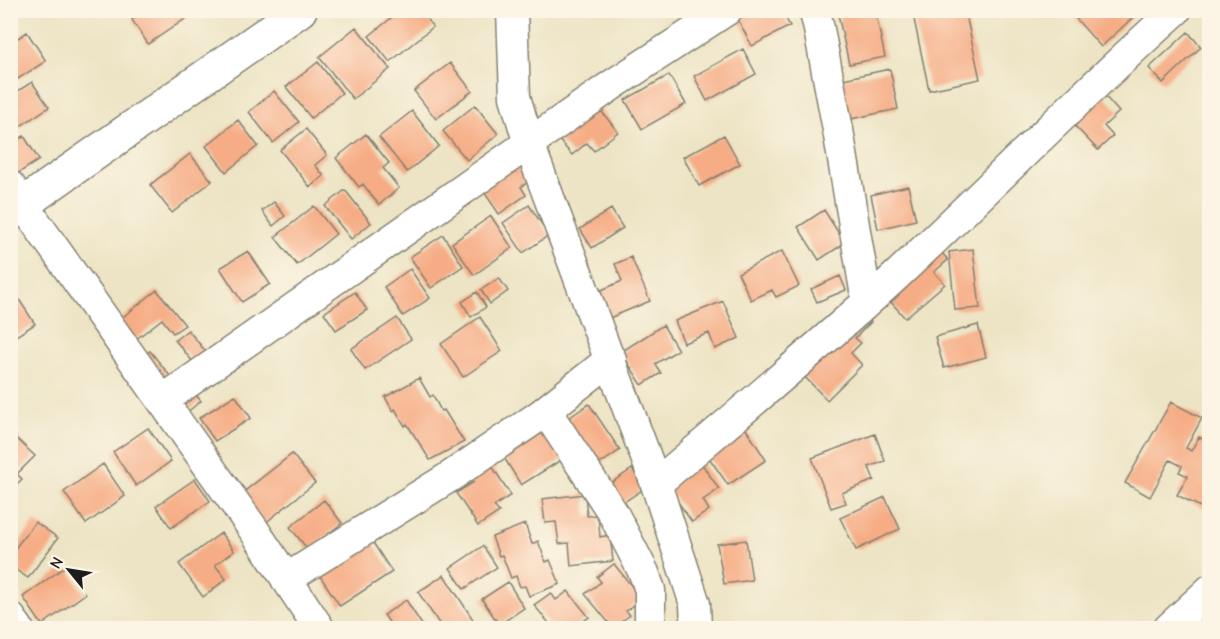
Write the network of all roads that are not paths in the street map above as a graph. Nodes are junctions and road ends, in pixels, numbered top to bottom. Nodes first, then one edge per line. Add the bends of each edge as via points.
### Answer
1 (300, 10) edge
2 (512, 10) edge
3 (727, 10) edge
4 (814, 10) edge
5 (1176, 10) edge
6 (529, 144) junction
7 (15, 201) edge
8 (867, 302) junction
9 (611, 359) junction
10 (163, 400) junction
11 (546, 411) junction
12 (656, 484) junction
13 (286, 579) junction
14 (1209, 590) edge
15 (10, 617) edge
16 (18, 628) edge
17 (319, 628) edge
18 (650, 628) edge
19 (696, 628) edge
20 (1169, 628) edge

1 - 7 street
2 - 6 street via 515,97
3 - 6 street
4 - 8 street
5 - 8 street
6 - 9 street
6 - 10 street
7 - 10 street
8 - 12 street
9 - 11 street
9 - 12 street
10 - 13 street
11 - 13 street via 451,476
11 - 18 street via 613,513 644,573 650,590
12 - 19 street via 695,603
13 - 17 street
14 - 20 street
15 - 16 street

